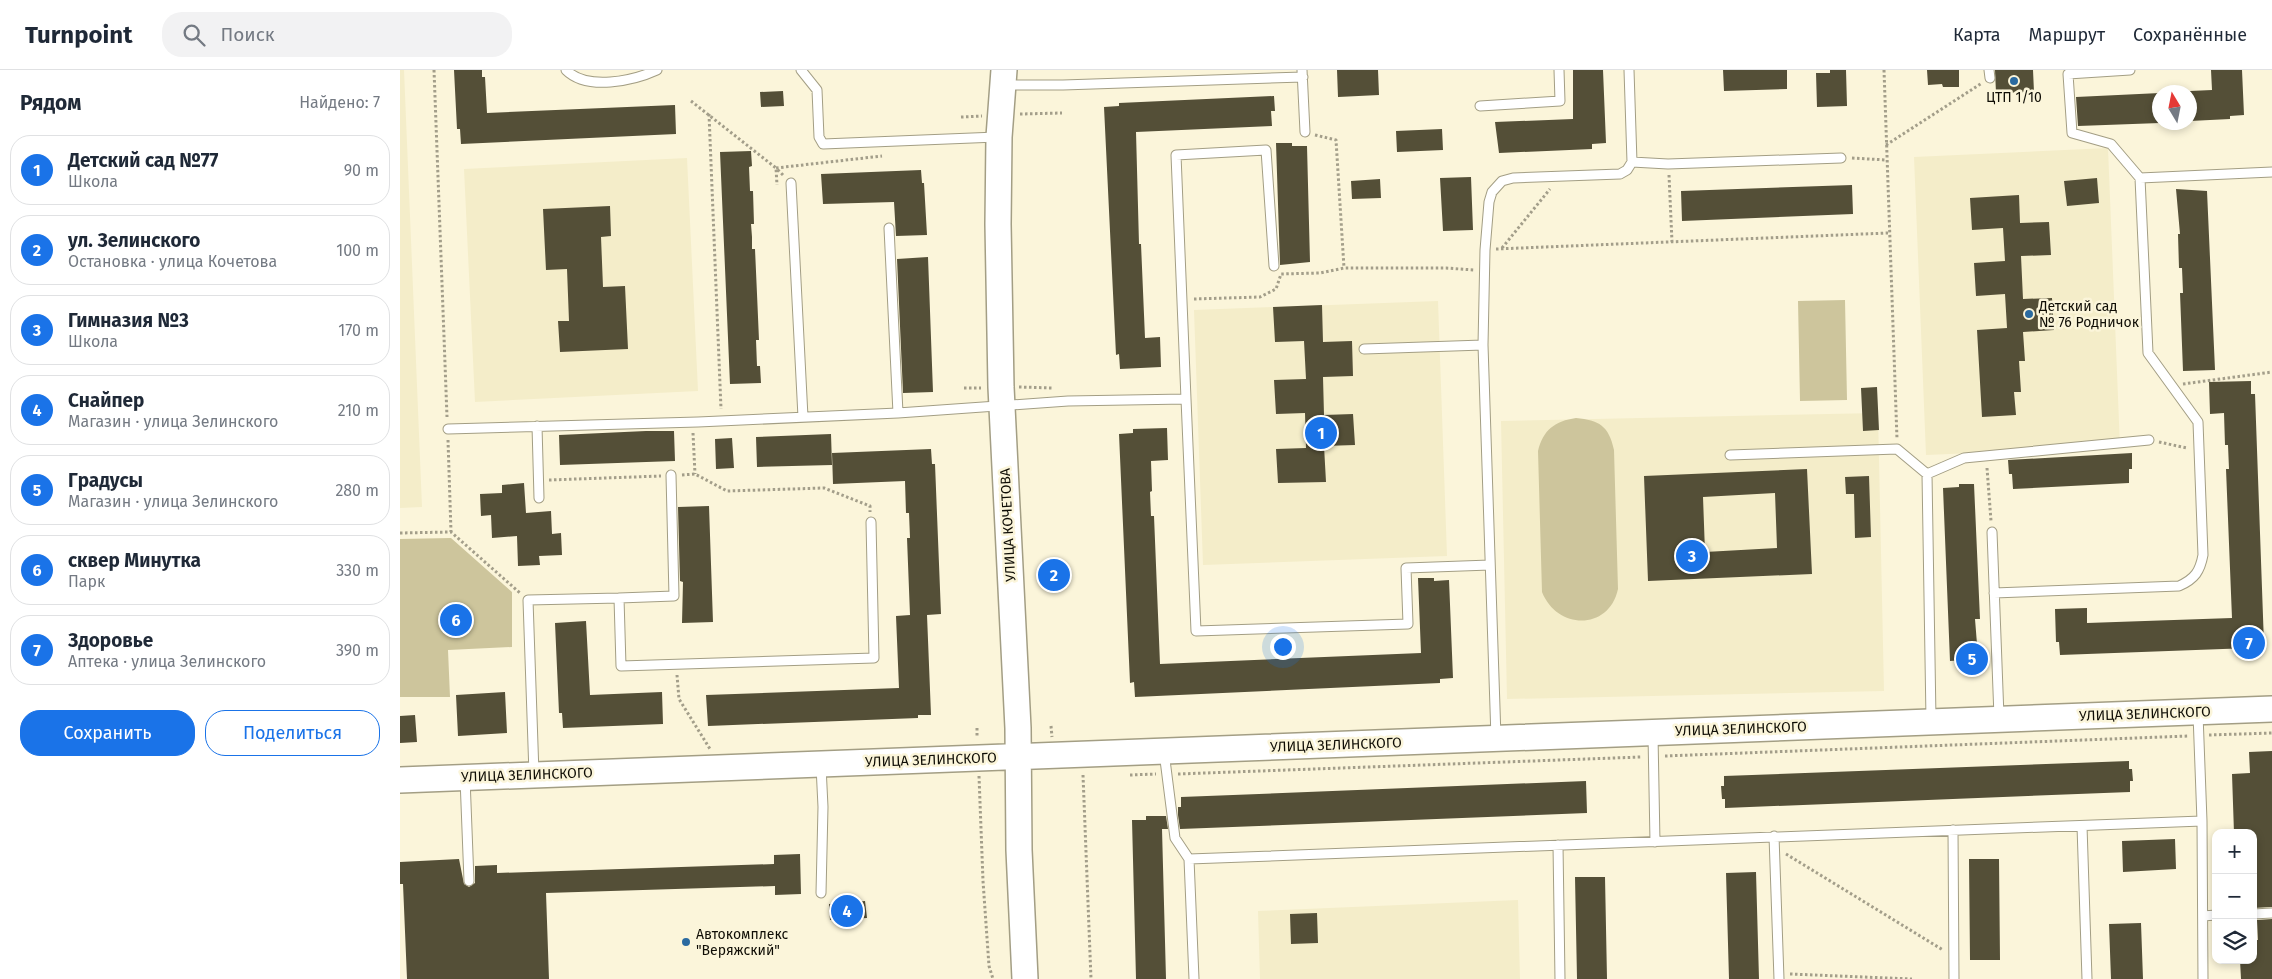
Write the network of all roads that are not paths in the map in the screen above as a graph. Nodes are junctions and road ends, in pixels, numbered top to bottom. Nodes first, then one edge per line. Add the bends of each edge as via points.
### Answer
1 (566, 70) edge
2 (657, 70) edge
3 (801, 70) edge
4 (1559, 70) edge
5 (1629, 70) edge
6 (2130, 70) edge
7 (1303, 73) edge
8 (1003, 77) edge
9 (1480, 106) dead end
10 (1305, 132) road end
11 (999, 137) junction
12 (1841, 158) road end
13 (1632, 162) junction
14 (2272, 172) edge
15 (2140, 178) junction
16 (791, 182) road end
17 (889, 228) dead end
18 (1274, 266) dead end
19 (1483, 345) junction
20 (1364, 349) dead end
21 (1186, 399) junction
22 (1002, 406) junction
23 (898, 413) junction
24 (803, 417) junction
25 (537, 426) junction
26 (448, 429) road end
27 (2149, 440) road end
28 (1730, 456) dead end
29 (1927, 474) junction
30 (671, 475) road end
31 (539, 498) dead end
32 (871, 522) road end
33 (1992, 532) road end
34 (1490, 565) junction
35 (1994, 593) junction
36 (619, 598) junction
37 (2272, 709) edge
38 (2000, 719) junction
39 (1932, 722) junction
40 (2198, 724) junction
41 (1653, 732) junction
42 (1496, 738) junction
43 (1019, 757) junction
44 (1165, 763) junction
45 (821, 764) junction
46 (534, 774) junction
47 (465, 777) junction
48 (400, 780) edge
49 (2202, 821) junction
50 (2082, 826) junction
51 (1953, 830) junction
52 (1774, 836) junction
53 (1655, 842) junction
54 (1558, 845) junction
55 (1189, 859) junction
56 (469, 881) dead end
57 (821, 894) dead end
58 (2272, 913) edge
59 (2257, 914) edge
60 (2212, 915) edge
61 (2203, 916) junction
62 (1779, 976) edge
63 (1025, 979) edge
64 (1194, 979) edge
65 (1560, 979) edge
66 (1954, 979) edge
67 (2087, 979) edge
68 (2203, 979) edge

1 - 2 lane via 574,78 597,83 645,76
3 - 11 lane via 817,90 819,137 823,144
4 - 9 lane via 1560,101
5 - 13 lane
6 - 15 lane via 2068,74 2072,133 2111,144
7 - 8 lane via 1063,85
7 - 10 lane
8 - 11 street, УЛИЦА КОЧЕТОВА
11 - 22 street, УЛИЦА КОЧЕТОВА
12 - 13 lane via 1668,164
13 - 19 lane via 1620,174 1513,178 1502,181 1492,192 1485,250
14 - 15 lane
15 - 35 lane via 2148,353 2198,422 2203,555 2200,568 2192,581 2179,586
16 - 24 lane
17 - 23 lane
18 - 21 lane via 1266,150 1176,155
19 - 20 lane
19 - 34 lane
21 - 22 lane via 1068,400
21 - 34 lane via 1196,631 1408,624 1406,568
22 - 23 lane
22 - 43 street, УЛИЦА КОЧЕТОВА
23 - 24 lane
24 - 25 lane
25 - 26 lane
25 - 31 lane
27 - 29 lane via 1986,454 1964,458
28 - 29 lane via 1897,449
29 - 39 lane
30 - 36 lane via 674,596
32 - 36 lane via 874,658 621,666
33 - 35 lane
34 - 42 lane
35 - 38 lane
36 - 46 lane via 528,600
37 - 40 street, УЛИЦА ЗЕЛИНСКОГО
38 - 39 street, УЛИЦА ЗЕЛИНСКОГО
38 - 40 street, УЛИЦА ЗЕЛИНСКОГО
39 - 41 street, УЛИЦА ЗЕЛИНСКОГО
40 - 49 lane
41 - 42 street, УЛИЦА ЗЕЛИНСКОГО
41 - 53 lane
42 - 44 street, УЛИЦА ЗЕЛИНСКОГО
43 - 44 street, УЛИЦА ЗЕЛИНСКОГО
43 - 45 street, УЛИЦА ЗЕЛИНСКОГО via 982,772
43 - 63 street, УЛИЦА КОЧЕТОВА
44 - 55 lane via 1175,838
45 - 46 street, УЛИЦА ЗЕЛИНСКОГО
45 - 57 lane
46 - 47 street, УЛИЦА ЗЕЛИНСКОГО
47 - 48 street, УЛИЦА ЗЕЛИНСКОГО
47 - 56 lane
49 - 50 lane
49 - 61 lane
50 - 51 lane
50 - 67 lane
51 - 52 lane
51 - 66 lane
52 - 53 lane
52 - 62 lane
53 - 54 lane
54 - 55 lane
54 - 65 lane
55 - 64 lane
58 - 59 lane
60 - 61 lane
61 - 68 lane

